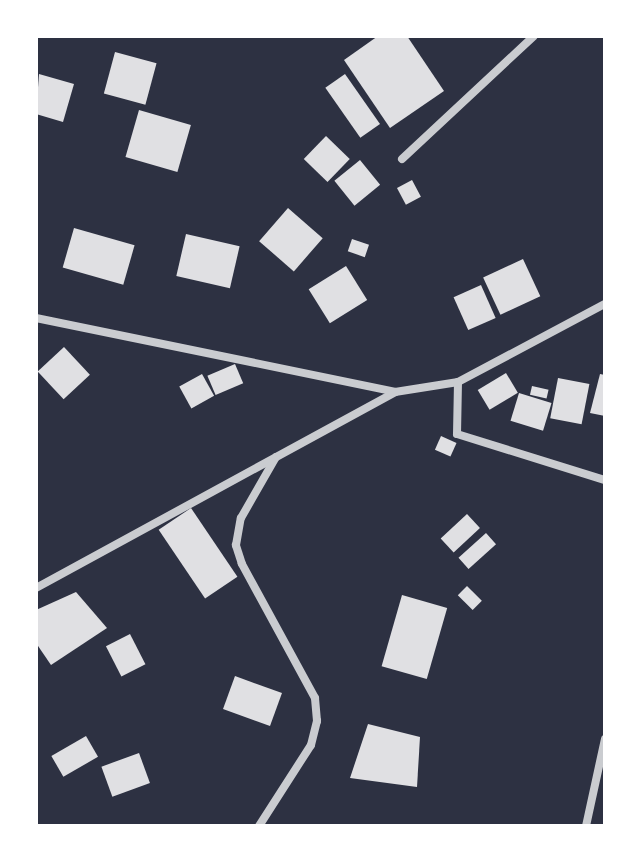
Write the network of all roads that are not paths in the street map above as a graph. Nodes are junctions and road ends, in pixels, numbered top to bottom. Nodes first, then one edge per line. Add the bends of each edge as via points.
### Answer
1 (534, 36) edge
2 (402, 159) dead end
3 (605, 304) edge
4 (36, 318) edge
5 (458, 382) junction
6 (395, 392) junction
7 (276, 457) junction
8 (605, 480) edge
9 (36, 588) edge
10 (605, 739) edge
11 (259, 826) edge
12 (586, 826) edge

1 - 2 street
3 - 5 street
4 - 6 street
5 - 6 street
5 - 8 street via 457,434
6 - 7 street
7 - 9 street
7 - 11 street via 241,518 236,545 315,698 317,721 311,745
10 - 12 street

